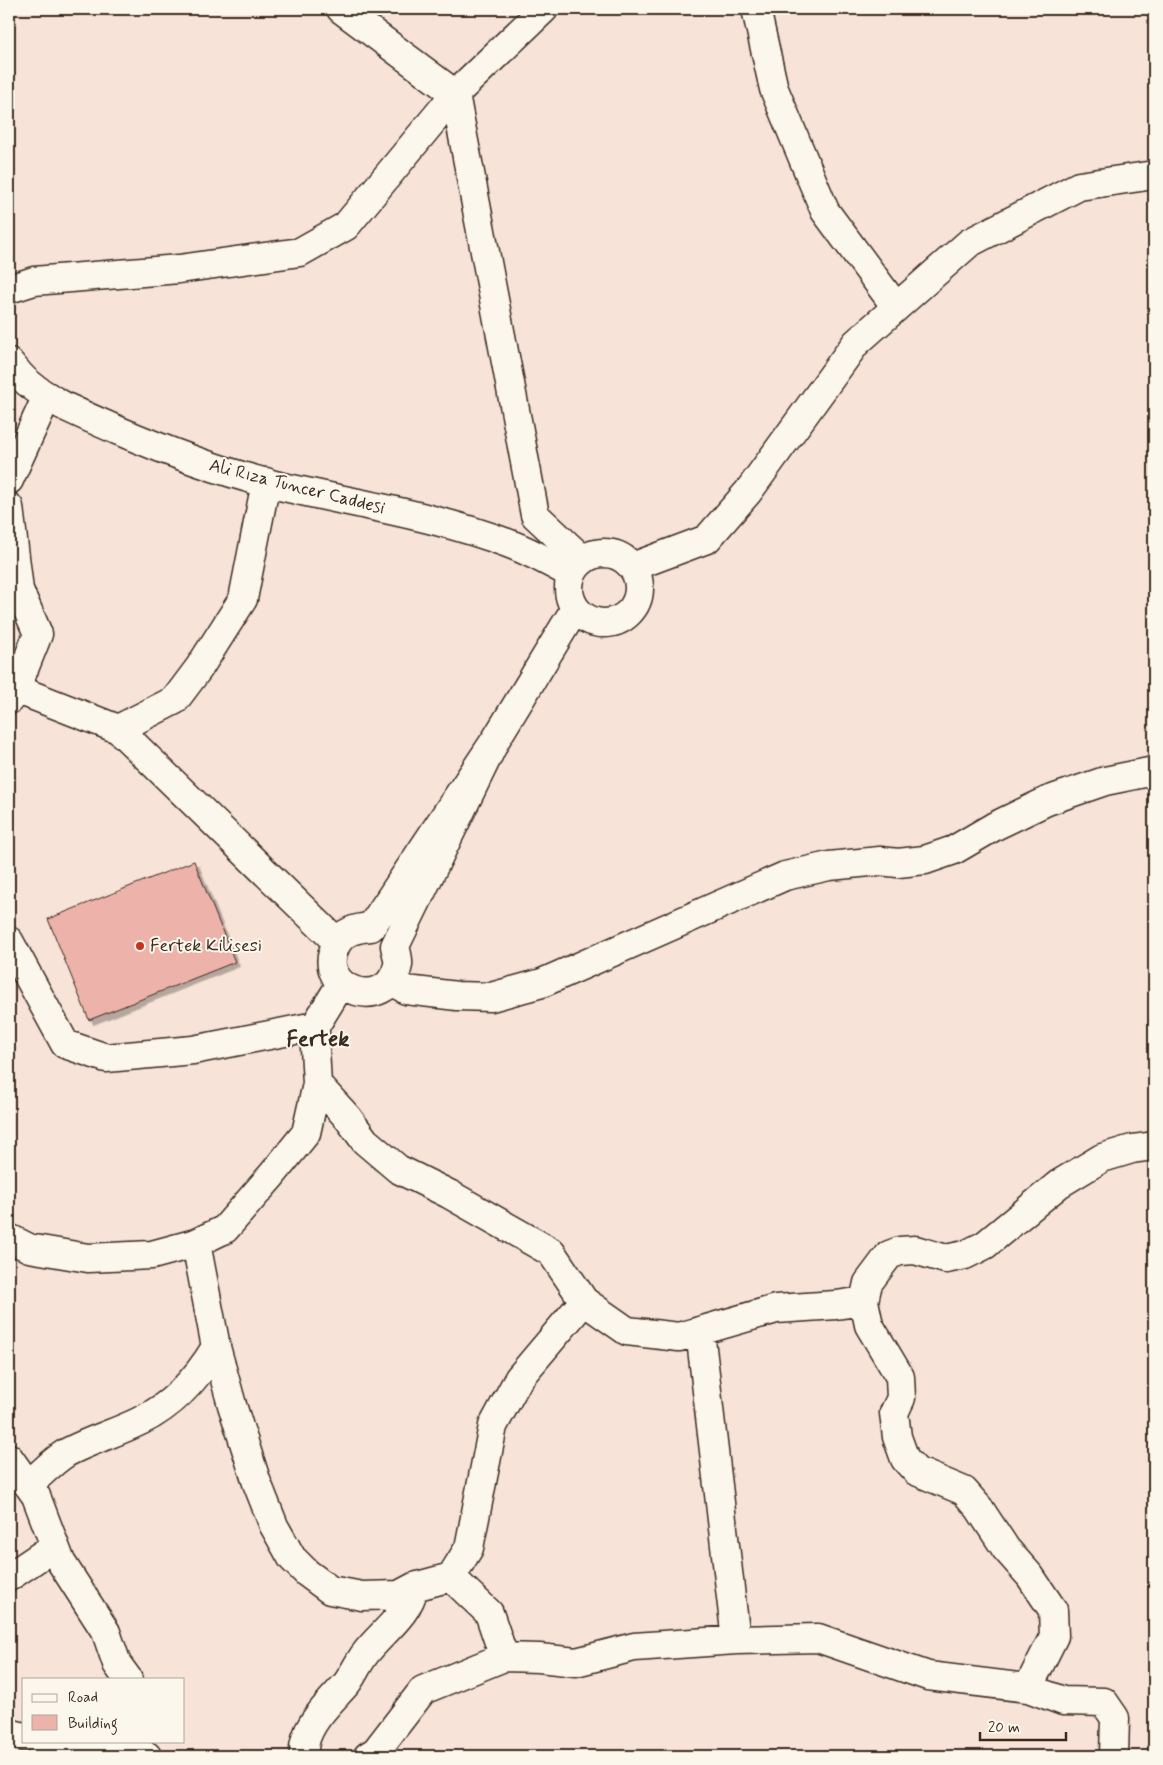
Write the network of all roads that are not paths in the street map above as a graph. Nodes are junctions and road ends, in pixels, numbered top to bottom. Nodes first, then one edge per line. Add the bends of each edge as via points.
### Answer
1 (341, 9) edge
2 (544, 9) edge
3 (756, 9) edge
4 (455, 94) junction
5 (1154, 176) edge
6 (9, 289) edge
7 (896, 308) junction
8 (9, 362) edge
9 (47, 396) junction
10 (9, 480) edge
11 (266, 482) junction
12 (9, 506) edge
13 (577, 567) junction
14 (632, 567) junction
15 (575, 609) junction
16 (12, 695) edge
17 (118, 729) junction
18 (496, 739) junction
19 (1154, 770) edge
20 (9, 940) edge
21 (337, 942) junction
22 (392, 979) junction
23 (341, 984) junction
24 (315, 1026) junction
25 (317, 1084) junction
26 (1154, 1146) edge
27 (196, 1243) junction
28 (11, 1244) edge
29 (584, 1301) junction
30 (864, 1301) junction
31 (700, 1331) junction
32 (216, 1347) junction
33 (9, 1458) edge
34 (28, 1485) junction
35 (55, 1546) junction
36 (9, 1577) edge
37 (452, 1577) junction
38 (414, 1587) junction
39 (736, 1640) junction
40 (504, 1657) junction
41 (127, 1678) edge
42 (1028, 1688) junction
43 (9, 1732) edge
44 (22, 1736) edge
45 (42, 1742) edge
46 (158, 1742) edge
47 (383, 1751) edge
48 (147, 1756) edge
49 (164, 1756) edge
50 (304, 1756) edge
51 (1114, 1756) edge

1 - 4 street
2 - 4 street
3 - 7 street via 774,89 825,211
4 - 6 street via 346,226 300,252 179,269 34,281
4 - 13 street via 535,515
5 - 7 street via 1079,186 969,243
7 - 14 street via 856,343 748,492 707,539
8 - 9 street, Ali Rıza Tuncer Caddesi via 26,381
9 - 10 street
9 - 11 street, Ali Rıza Tuncer Caddesi via 165,449
11 - 13 street, Ali Rıza Tuncer Caddesi via 477,532
11 - 17 street via 243,599 200,668 175,700
12 - 16 street via 19,590 38,634
13 - 14 street via 592,554 604,553 615,554
13 - 15 street via 568,592
14 - 15 street via 637,577 638,593 632,609 625,616 604,624 583,617
15 - 18 street
16 - 17 street
17 - 21 street
18 - 21 street via 371,928 358,928
18 - 22 street via 395,946 398,963
19 - 22 street via 1105,781 1047,801 954,850 925,860 829,866 785,876 542,983 491,997 406,990
20 - 24 street via 65,1044 106,1058 193,1050
21 - 23 street via 332,952 332,964
22 - 23 street via 382,989 368,994 354,992
23 - 24 street
24 - 25 street
25 - 27 street via 306,1133 225,1229
25 - 29 street via 365,1141 398,1169 450,1194 551,1252
26 - 30 street via 1102,1158 1059,1184 985,1245 965,1255 946,1259 915,1250 889,1255 868,1283
27 - 28 street via 152,1255 88,1258
27 - 32 street
29 - 31 street via 627,1332 679,1337
29 - 37 street via 519,1378 493,1426 469,1548
30 - 31 street via 776,1309
30 - 42 street via 869,1324 900,1377 901,1398 894,1413 906,1460 916,1471 964,1491 1053,1610 1054,1636
31 - 39 street
32 - 34 street via 189,1384 163,1408 65,1454
32 - 38 street via 257,1483 274,1526 292,1558 330,1590 362,1596 399,1595
33 - 34 street
34 - 35 street via 36,1496
35 - 36 street
35 - 41 street via 61,1562 106,1632 117,1664
37 - 38 street
37 - 40 street via 489,1613
38 - 50 street via 401,1615 368,1649 347,1682 319,1713 303,1746
39 - 40 street via 634,1647 576,1662
39 - 42 street via 818,1638 928,1676
40 - 47 street via 423,1690
42 - 51 street via 1063,1701 1104,1702 1114,1718
43 - 44 street
45 - 48 street via 67,1749
46 - 49 street

